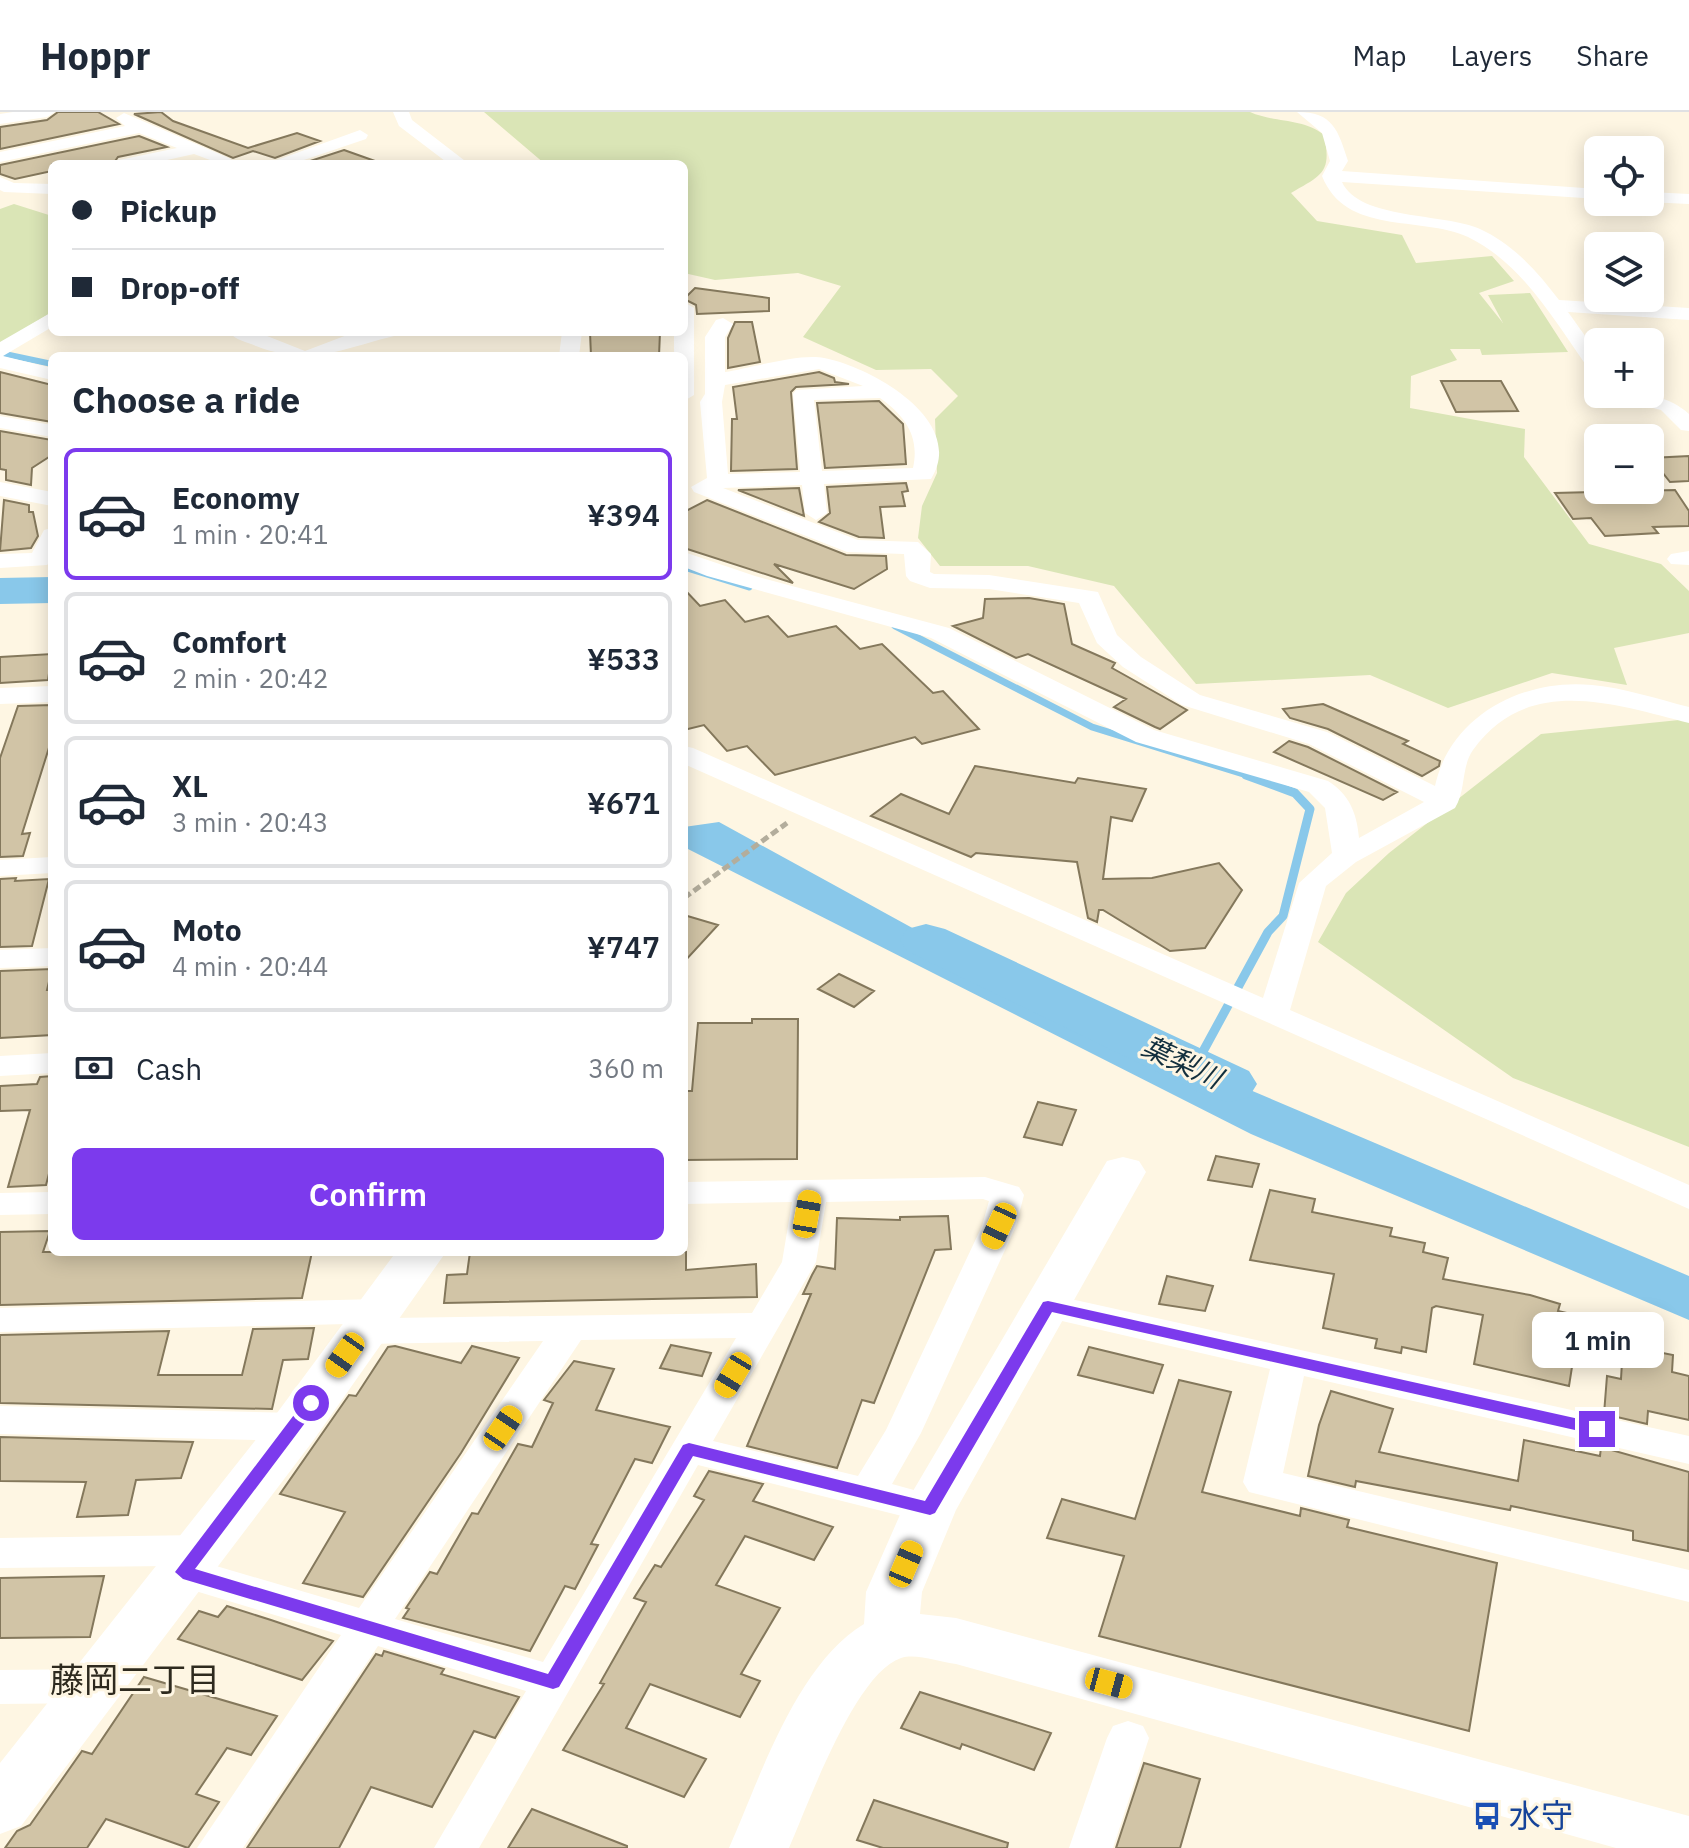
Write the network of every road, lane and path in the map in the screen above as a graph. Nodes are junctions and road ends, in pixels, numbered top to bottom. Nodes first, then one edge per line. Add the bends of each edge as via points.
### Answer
1 (47, 112) edge
2 (115, 112) edge
3 (401, 112) edge
4 (1305, 112) edge
5 (0, 119) edge
6 (140, 128) junction
7 (360, 135) dead end
8 (195, 149) junction
9 (0, 157) edge
10 (144, 160) edge
11 (221, 160) edge
12 (287, 160) edge
13 (455, 160) edge
14 (1331, 176) junction
15 (48, 180) edge
16 (3, 187) edge
17 (48, 189) edge
18 (1584, 193) edge
19 (1664, 198) edge
20 (1689, 199) edge
21 (1552, 305) junction
22 (1689, 314) edge
23 (48, 321) edge
24 (723, 324) dead end
25 (249, 336) edge
26 (366, 336) edge
27 (1584, 349) edge
28 (0, 351) edge
29 (290, 352) edge
30 (321, 352) edge
31 (0, 362) edge
32 (48, 373) edge
33 (715, 380) junction
34 (886, 392) junction
35 (1664, 405) edge
36 (0, 422) edge
37 (1689, 425) edge
38 (48, 430) edge
39 (813, 478) junction
40 (701, 487) edge
41 (0, 489) edge
42 (48, 498) edge
43 (816, 513) dead end
44 (48, 546) edge
45 (688, 560) edge
46 (0, 561) edge
47 (48, 694) edge
48 (0, 696) edge
49 (1689, 715) edge
50 (688, 756) edge
51 (1445, 802) junction
52 (794, 818) dead end
53 (1346, 856) junction
54 (48, 865) edge
55 (0, 868) edge
56 (688, 895) edge
57 (48, 957) edge
58 (0, 959) edge
59 (1273, 1014) junction
60 (48, 1063) edge
61 (0, 1066) edge
62 (1123, 1172) dead end
63 (811, 1191) junction
64 (688, 1193) edge
65 (1689, 1198) edge
66 (48, 1203) edge
67 (0, 1204) edge
68 (419, 1256) edge
69 (1048, 1306) junction
70 (0, 1320) edge
71 (370, 1321) junction
72 (762, 1325) junction
73 (570, 1329) junction
74 (1290, 1359) junction
75 (0, 1420) edge
76 (295, 1427) junction
77 (689, 1449) junction
78 (1689, 1450) edge
79 (867, 1494) junction
80 (930, 1508) junction
81 (0, 1553) edge
82 (192, 1561) junction
83 (1689, 1586) edge
84 (369, 1627) junction
85 (891, 1636) junction
86 (553, 1682) junction
87 (96, 1686) junction
88 (0, 1687) edge
89 (1128, 1738) dead end
90 (0, 1808) edge
91 (1689, 1842) edge
92 (219, 1848) edge
93 (456, 1848) edge
94 (759, 1848) edge
95 (1091, 1848) edge

1 - 5 street
2 - 6 street
3 - 13 street via 405,122
4 - 14 street via 1330,131 1339,161
6 - 8 street
6 - 9 street
7 - 12 street
8 - 10 street
8 - 11 street
14 - 18 street
14 - 21 street via 1341,197 1361,208 1438,221 1502,249
15 - 16 street
16 - 17 street
19 - 20 street
21 - 22 street
21 - 27 street
23 - 28 street
24 - 33 street via 715,337
25 - 29 street
26 - 30 street
31 - 32 street
33 - 34 street via 820,363 854,372
33 - 40 street
34 - 39 street via 803,394
34 - 39 street via 912,411 928,449 923,474
35 - 37 street
36 - 38 street
39 - 40 street
39 - 43 street
40 - 51 street via 855,547 910,547 919,554 918,576 930,581 989,582 1089,597 1106,638 1132,662 1191,700 1318,738
41 - 42 street
44 - 46 street via 39,560
45 - 53 street via 942,634 1144,736 1297,778 1328,792 1344,815
47 - 48 street
49 - 51 street via 1596,693 1552,690 1526,697 1489,720 1459,750
50 - 59 street
51 - 53 street
52 - 56 path
53 - 59 street via 1313,883
54 - 55 street
57 - 58 street
59 - 65 street
60 - 61 street
62 - 69 street
63 - 64 street
63 - 72 street via 799,1262
63 - 79 street via 985,1188 1007,1195 999,1226 903,1433
66 - 67 street
68 - 71 street
69 - 74 street
69 - 80 street
70 - 71 street
71 - 73 street
71 - 76 street
72 - 73 street
72 - 77 street
73 - 84 street
74 - 78 street
74 - 83 street via 1262,1482
75 - 76 street
76 - 82 street
77 - 79 street
77 - 86 street
79 - 80 street
80 - 85 street via 894,1592
81 - 82 street
82 - 84 street
82 - 87 street
84 - 86 street
84 - 92 street
85 - 91 street via 956,1641
85 - 94 street via 860,1653 838,1679
86 - 93 street
87 - 88 street
87 - 90 street
89 - 95 street

